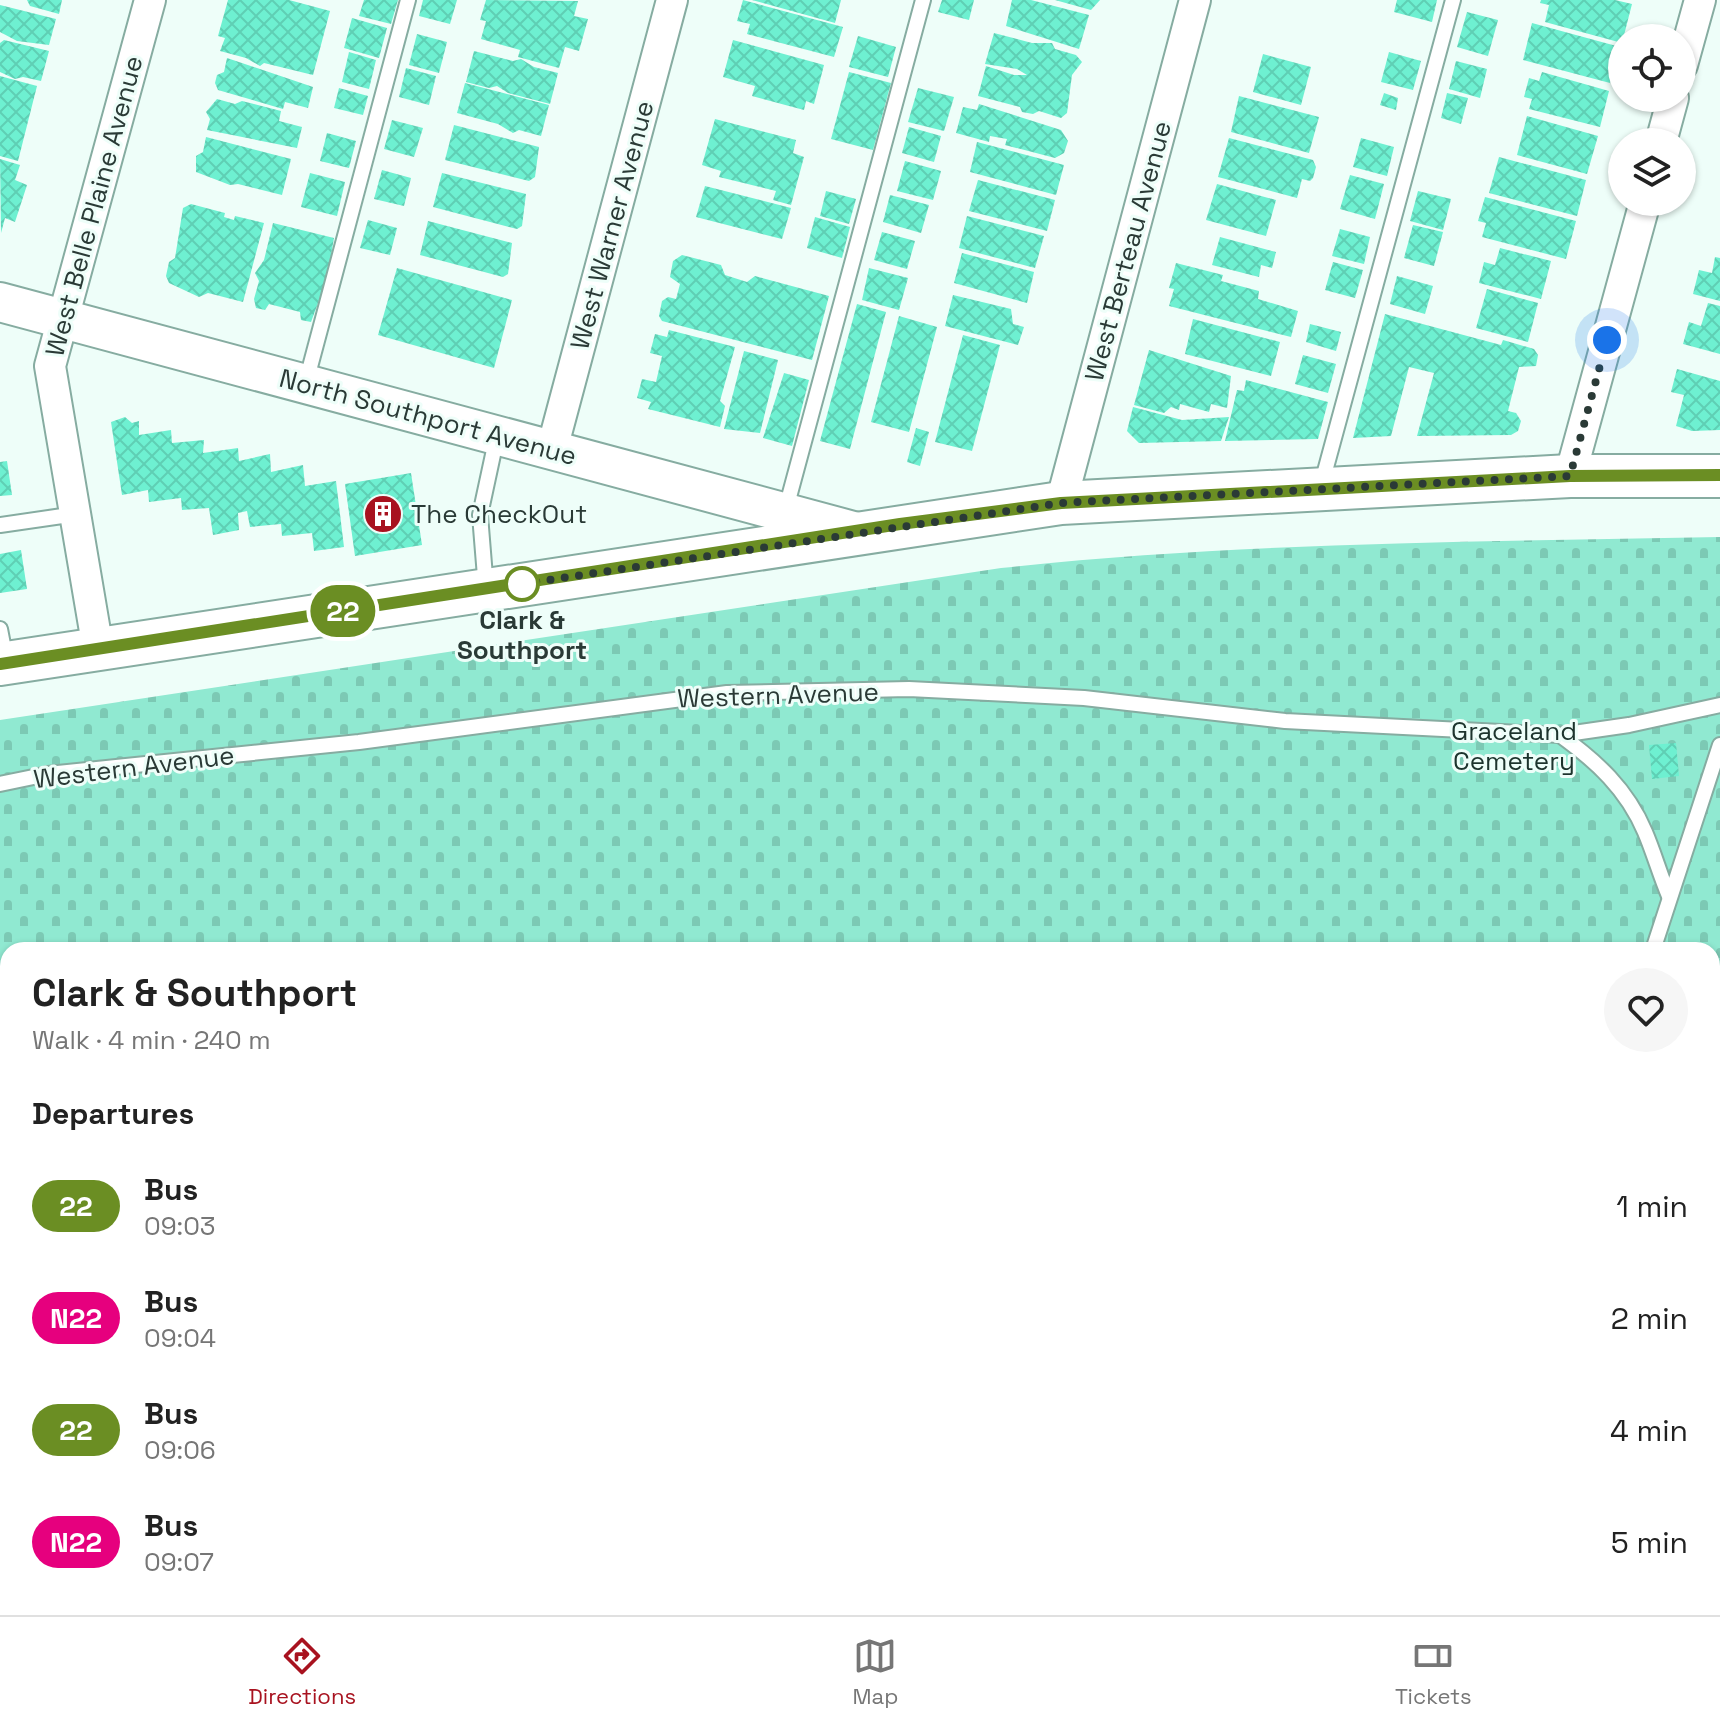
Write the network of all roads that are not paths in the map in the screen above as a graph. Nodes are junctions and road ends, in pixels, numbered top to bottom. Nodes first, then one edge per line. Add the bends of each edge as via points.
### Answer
1 (150, 0) edge
2 (408, 0) edge
3 (672, 0) edge
4 (923, 0) edge
5 (1195, 0) edge
6 (1453, 0) edge
7 (1700, 0) edge
8 (1693, 24) edge
9 (1641, 216) edge
10 (0, 302) edge
11 (62, 318) junction
12 (306, 384) junction
13 (497, 435) junction
14 (552, 449) junction
15 (1570, 476) junction
16 (1720, 476) edge
17 (1320, 489) junction
18 (1061, 503) junction
19 (785, 512) junction
20 (76, 514) junction
21 (0, 525) edge
22 (857, 532) junction
23 (486, 590) junction
24 (98, 649) junction
25 (2, 652) edge
26 (1720, 705) edge
27 (1560, 735) junction
28 (1720, 745) edge
29 (0, 784) edge
30 (1669, 896) junction
31 (1655, 942) edge

1 - 11 street, West Belle Plaine Avenue
2 - 12 lane
3 - 14 street, West Warner Avenue
4 - 19 lane
5 - 18 street, West Berteau Avenue
6 - 17 lane
7 - 8 street
9 - 15 street
10 - 11 street, North Southport Avenue
11 - 12 street, North Southport Avenue
11 - 20 street, West Belle Plaine Avenue via 50,366
12 - 13 street, North Southport Avenue
13 - 14 street, North Southport Avenue
13 - 23 lane via 480,515
14 - 19 street, North Southport Avenue
15 - 16 main road
15 - 17 main road
17 - 18 main road
18 - 22 main road
19 - 22 street, North Southport Avenue
20 - 21 lane
20 - 24 street, West Belle Plaine Avenue
22 - 23 main road
23 - 24 main road
24 - 25 main road
26 - 27 lane, Western Avenue
27 - 29 lane, Western Avenue via 1285,721 1084,698 909,689 727,693
27 - 30 lane via 1596,761 1626,795
28 - 30 lane
30 - 31 lane

